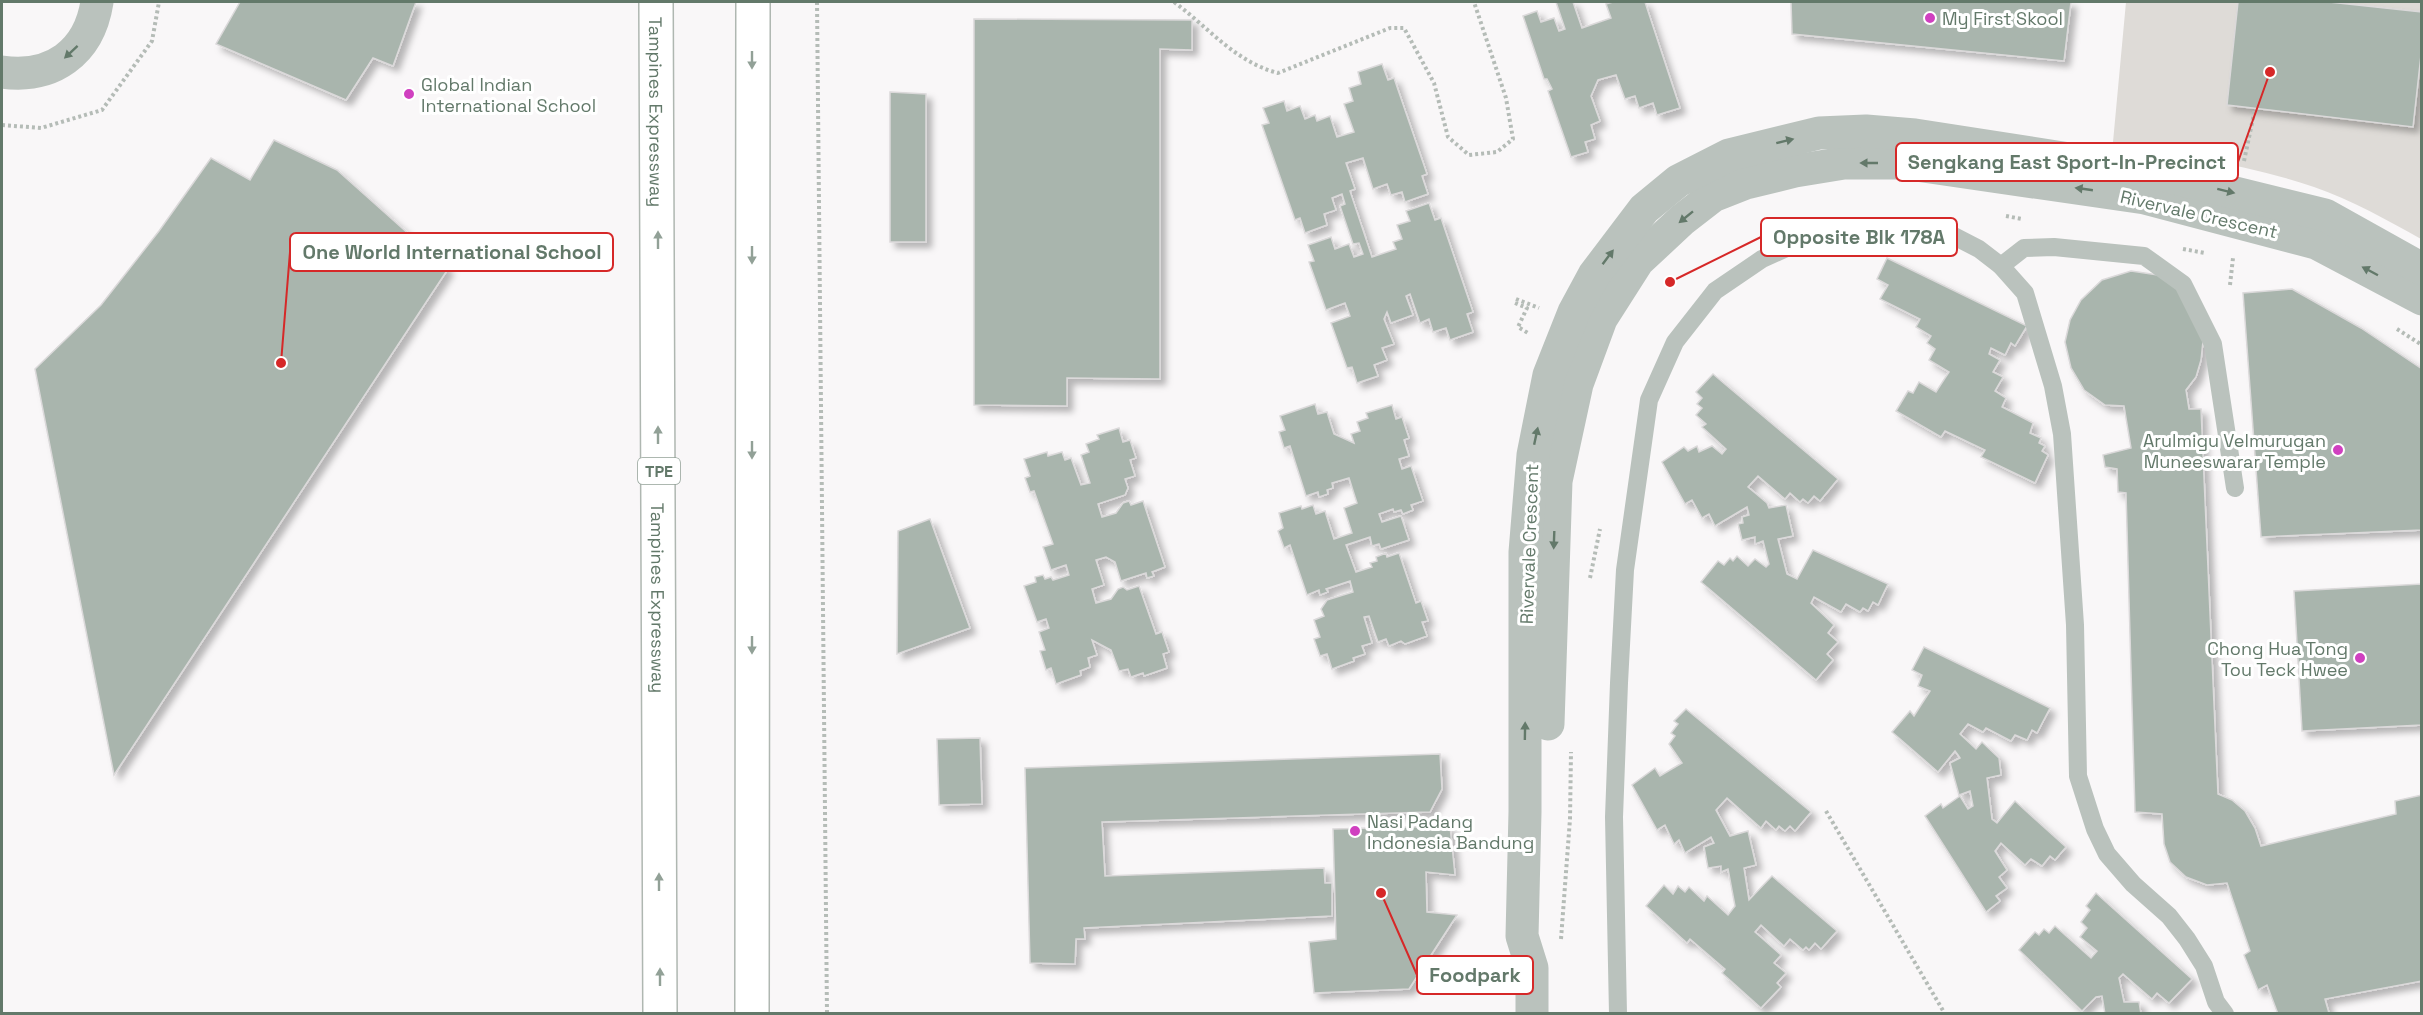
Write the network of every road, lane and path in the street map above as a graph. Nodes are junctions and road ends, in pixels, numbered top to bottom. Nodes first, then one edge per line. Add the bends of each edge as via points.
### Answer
1 (97, 2) edge
2 (159, 2) edge
3 (656, 2) edge
4 (753, 2) edge
5 (817, 2) edge
6 (1174, 2) edge
7 (1474, 2) edge
8 (2, 72) edge
9 (2255, 109) dead end
10 (2, 125) edge
11 (2242, 171) dead end
12 (1996, 214) dead end
13 (2031, 221) dead end
14 (2178, 248) dead end
15 (2209, 254) dead end
16 (2226, 257) dead end
17 (2233, 258) junction
18 (2243, 260) dead end
19 (2001, 266) junction
20 (2421, 269) edge
21 (2230, 285) dead end
22 (2421, 299) edge
23 (1540, 308) dead end
24 (2394, 327) dead end
25 (1528, 333) dead end
26 (2421, 345) edge
27 (2235, 488) dead end
28 (1602, 521) dead end
29 (1588, 588) dead end
30 (1537, 683) junction
31 (1571, 743) dead end
32 (1826, 812) dead end
33 (1539, 946) junction
34 (660, 1014) edge
35 (752, 1014) edge
36 (827, 1014) edge
37 (1532, 1014) edge
38 (1618, 1014) edge
39 (1945, 1014) edge
40 (2226, 1014) edge

1 -> 8 street via 90,29 65,59 35,73
2 - 10 path via 152,40 102,110 41,128
34 -> 3 highway, Tampines Expressway / TPE
4 -> 35 highway
5 - 36 path
6 - 7 path via 1233,52 1278,73 1390,28 1404,28 1434,83 1448,137 1469,155 1497,152 1513,140 1506,98
9 - 11 path
12 - 13 path
14 - 15 path
16 - 17 path
17 - 18 path
17 - 21 path
19 - 27 lane via 2024,248 2054,247 2144,256 2183,284 2212,344
19 - 38 lane via 1980,249 1948,233 1854,232 1810,237 1762,259 1715,291 1675,342 1649,400 1625,570 1614,817
19 - 40 lane via 2025,293 2053,386 2062,434 2075,625 2078,776 2107,854 2187,939 2204,966 2216,1002
30 -> 20 street, Rivervale Crescent via 1525,552 1533,455 1549,375 1594,274 1644,209 1678,181 1729,155 1819,133 1866,131 2146,171 2325,215
22 -> 30 street, Rivervale Crescent via 2316,243 2145,198 1902,163 1844,163 1795,171 1713,196 1638,261 1601,319 1577,384 1557,481
23 - 25 path via 1516,301 1527,308 1518,327
24 - 26 path
28 - 29 path
30 - 33 street, Rivervale Crescent
31 - 33 path via 1570,819
32 - 39 path
33 - 37 street, Rivervale Crescent

